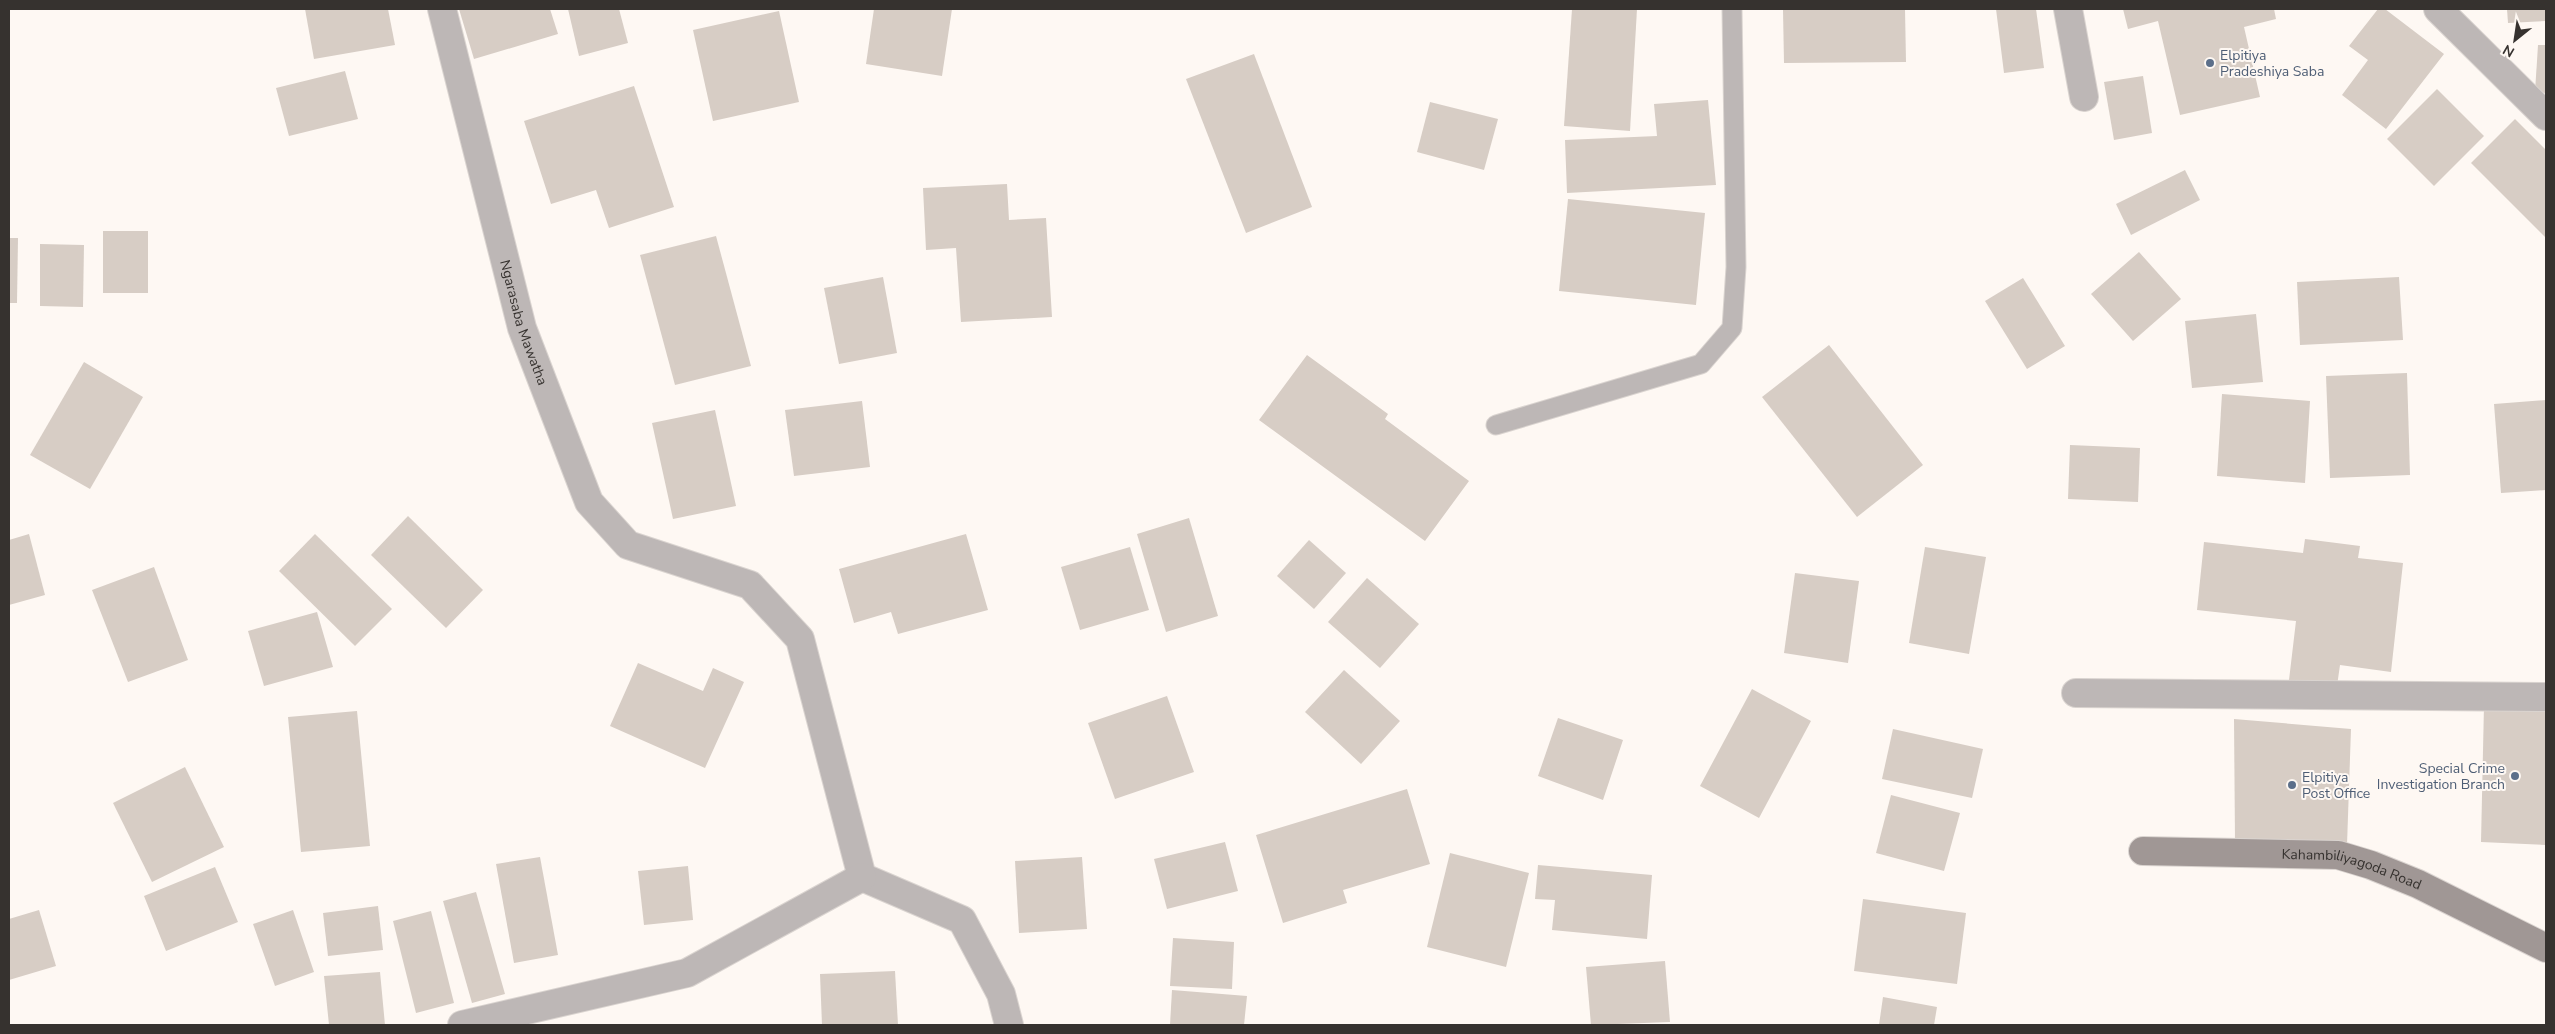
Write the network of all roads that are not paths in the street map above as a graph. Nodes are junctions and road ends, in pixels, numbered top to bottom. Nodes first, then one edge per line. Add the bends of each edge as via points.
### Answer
1 (442, 9) edge
2 (1732, 9) edge
3 (2068, 9) edge
4 (2438, 9) edge
5 (2084, 98) dead end
6 (2546, 116) edge
7 (1496, 424) dead end
8 (2076, 693) dead end
9 (2546, 697) edge
10 (2143, 851) dead end
11 (862, 877) junction
12 (2546, 948) edge
13 (462, 1025) edge
14 (1009, 1025) edge

1 - 11 street, Ngarasaba Mawatha via 522,328 589,502 628,545 750,586 800,639
2 - 7 lane via 1736,267 1732,328 1701,364
3 - 5 street
4 - 6 street
8 - 9 street
10 - 12 main road, Kahambiliyagoda Road via 2338,855 2418,884
11 - 13 street via 687,973
11 - 14 street via 962,920 1001,994

